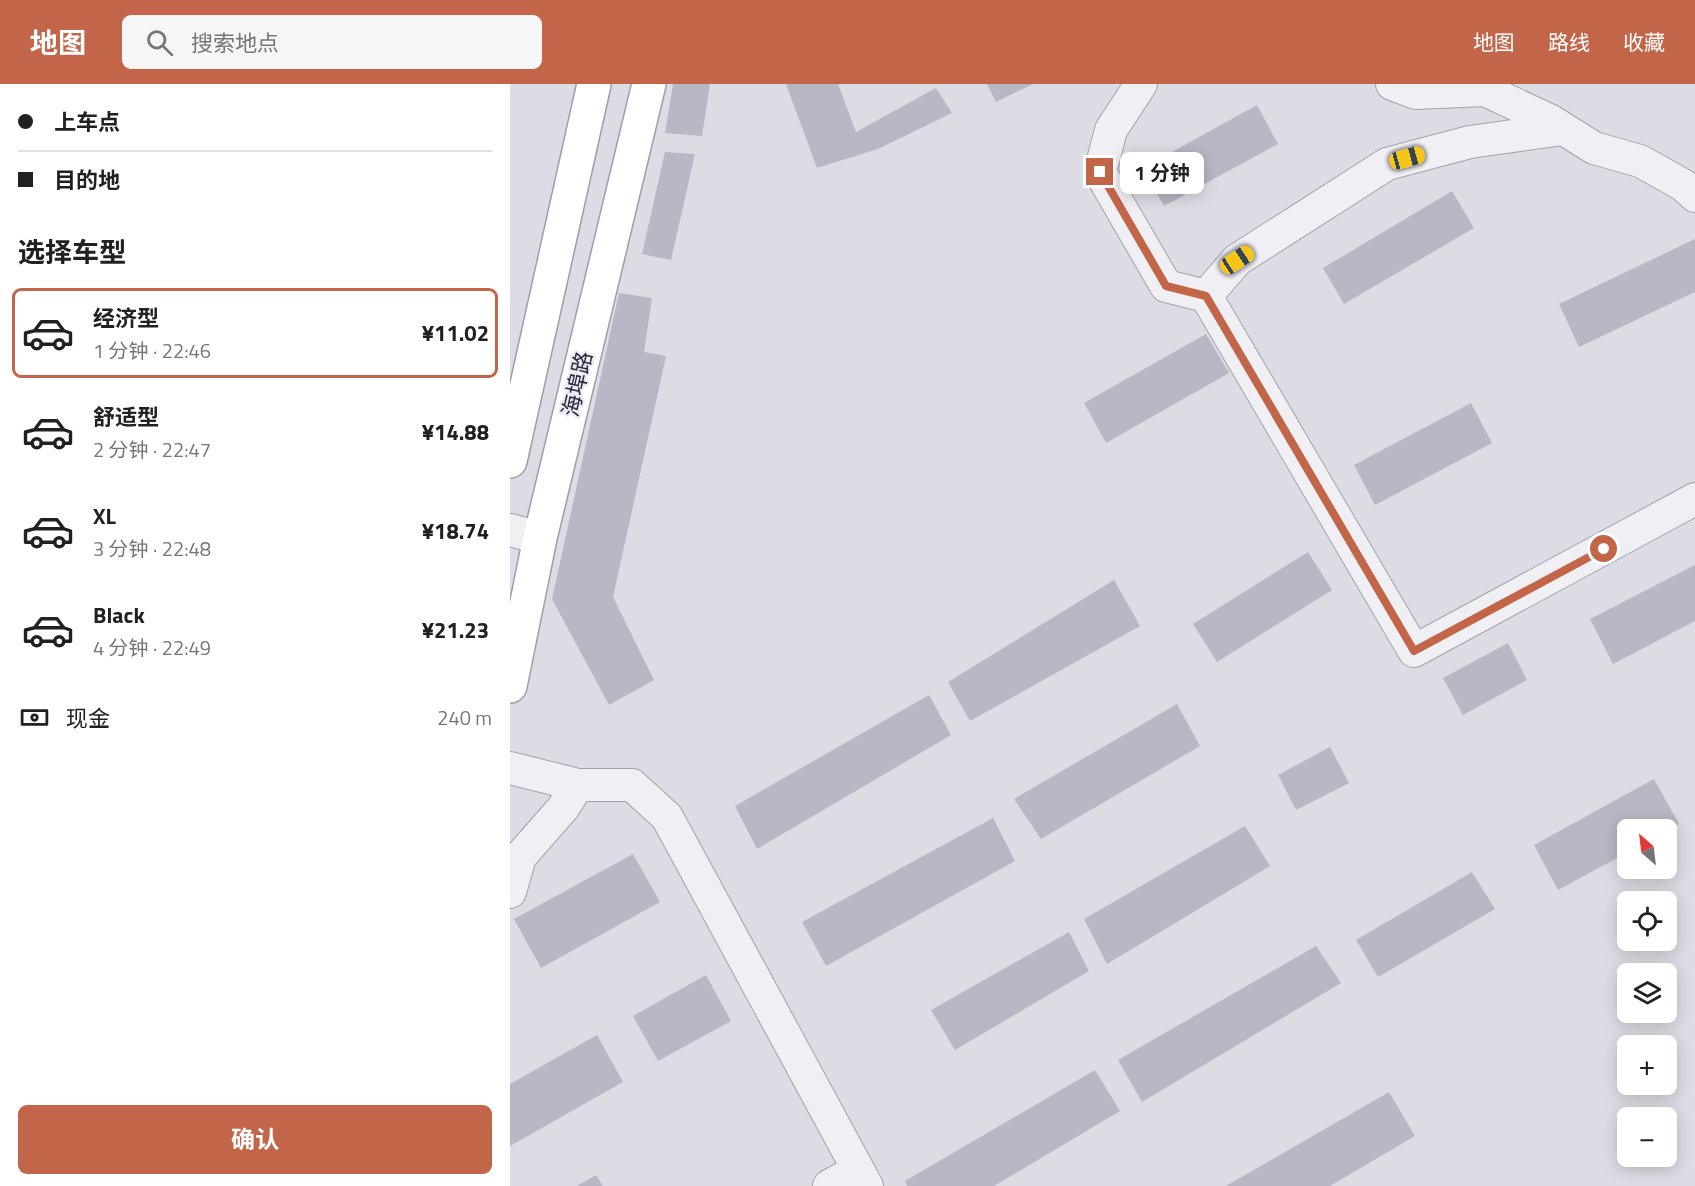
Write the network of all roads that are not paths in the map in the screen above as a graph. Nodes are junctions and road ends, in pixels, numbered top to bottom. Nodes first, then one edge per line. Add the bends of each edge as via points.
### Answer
1 (594, 84) edge
2 (649, 84) edge
3 (1141, 84) edge
4 (1392, 84) edge
5 (1563, 129) junction
6 (1695, 196) edge
7 (1206, 296) junction
8 (510, 461) edge
9 (1695, 499) edge
10 (525, 534) edge
11 (510, 686) edge
12 (510, 768) edge
13 (578, 785) junction
14 (510, 892) edge
15 (863, 1178) edge
16 (829, 1186) edge

1 - 8 main road
2 - 10 main road, 海埠路
3 - 7 street via 1111,130 1100,172 1166,286
4 - 5 street via 1416,93 1485,90
5 - 6 street via 1594,148 1640,161
5 - 7 street via 1470,142 1387,164 1237,260
7 - 9 street via 1414,651
10 - 11 main road, 海埠路
12 - 13 street
13 - 14 street via 520,856
13 - 15 street via 632,784 667,817
15 - 16 street

